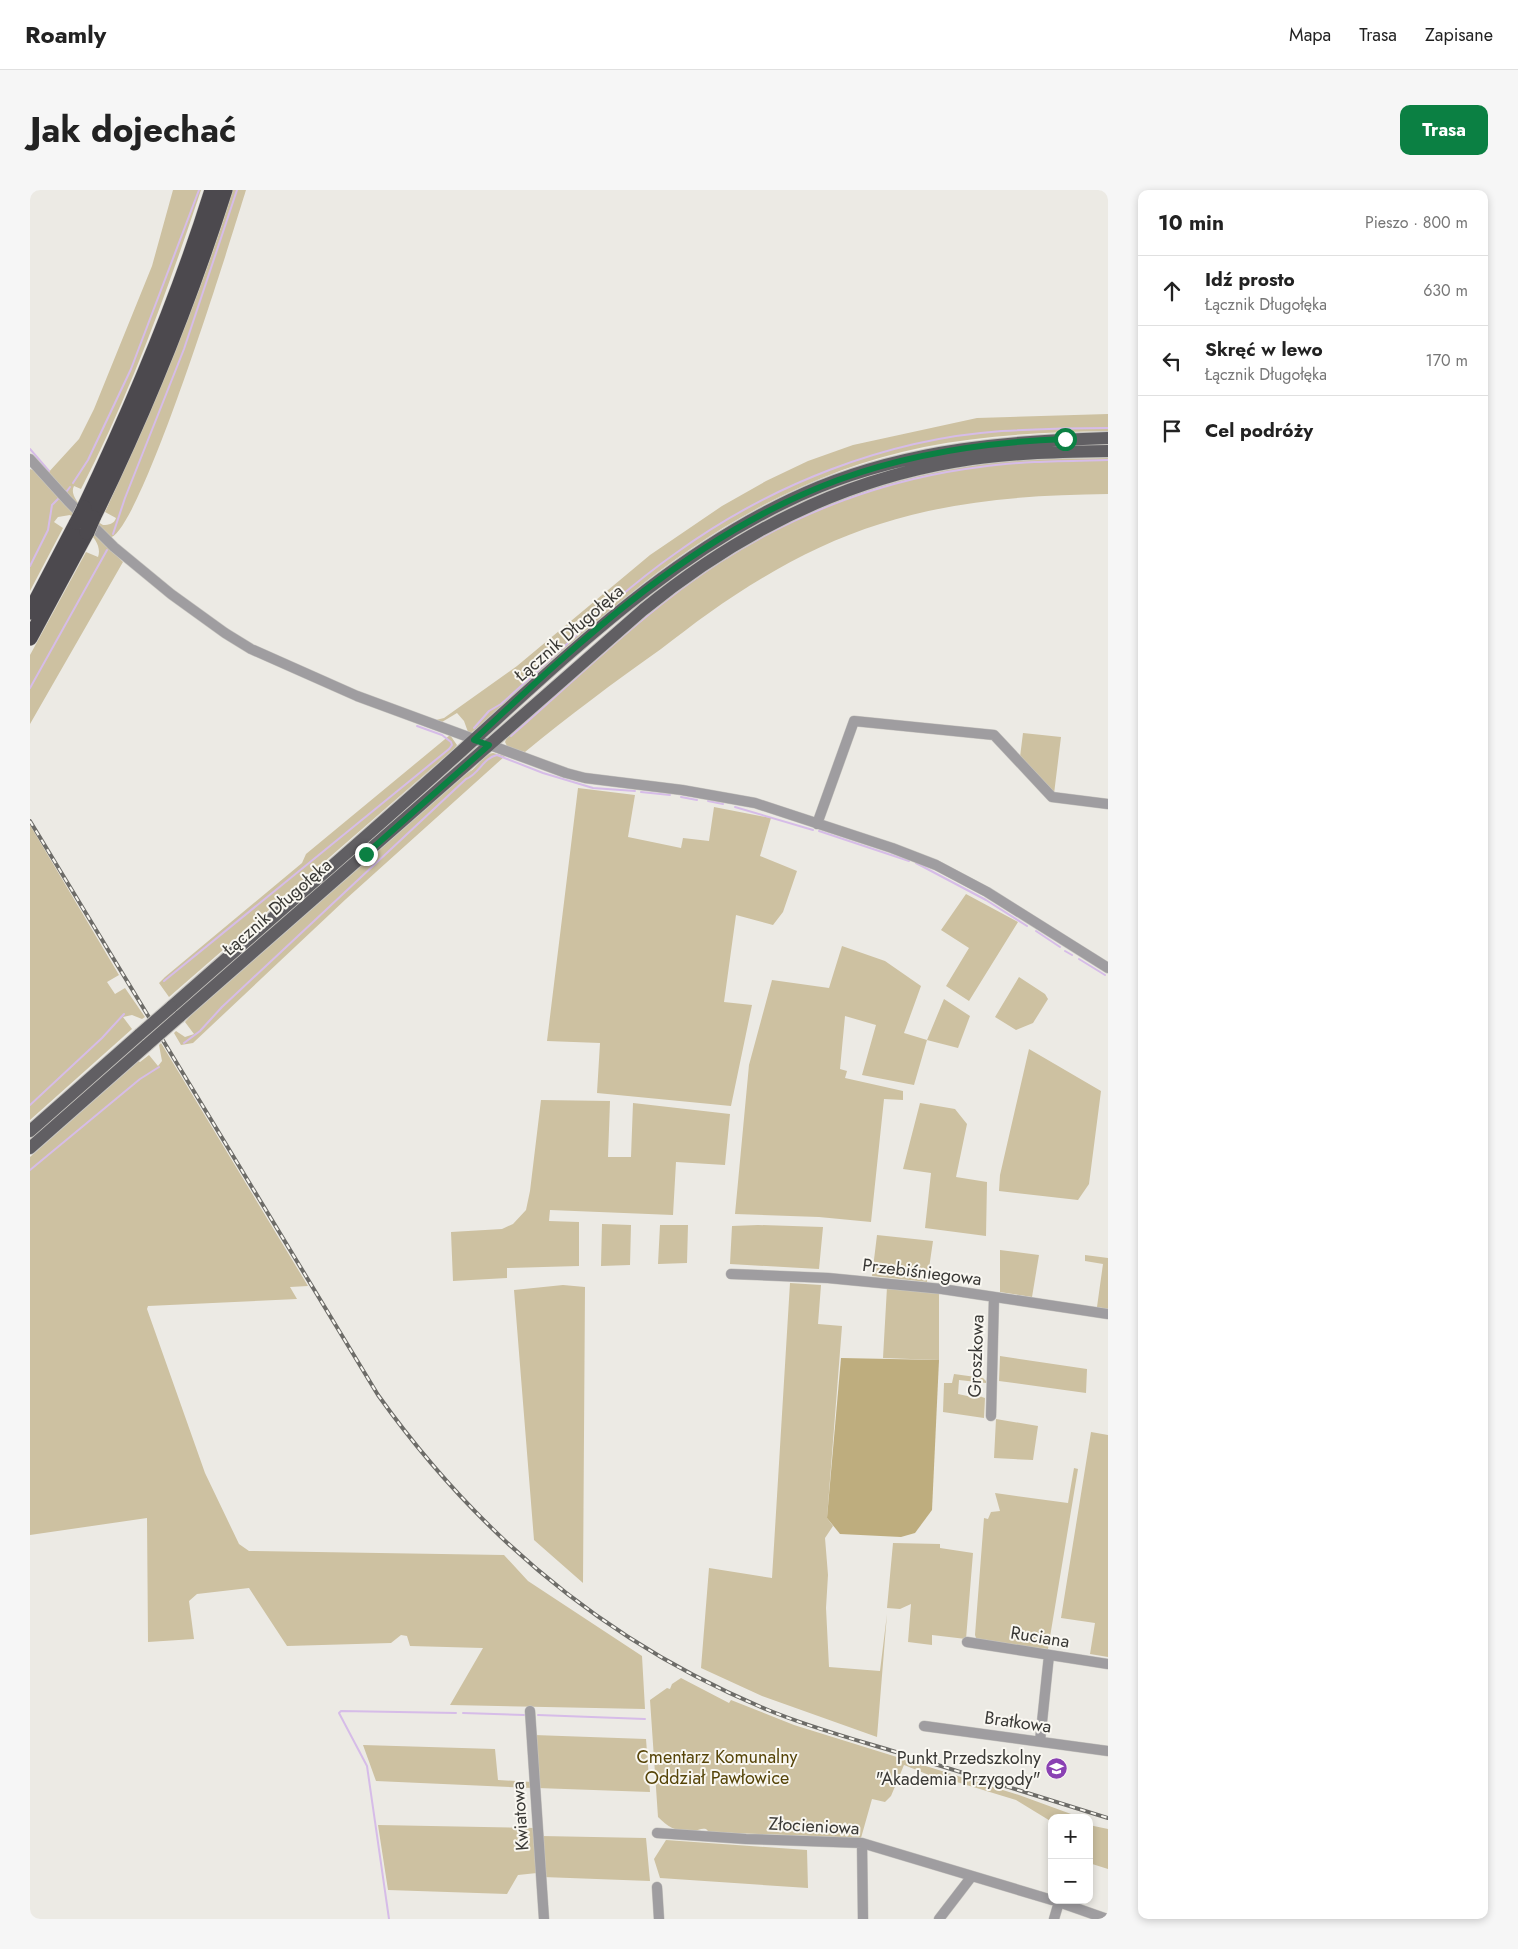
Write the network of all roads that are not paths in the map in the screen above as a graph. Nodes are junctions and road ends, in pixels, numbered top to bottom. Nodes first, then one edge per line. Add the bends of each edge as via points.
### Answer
1 (212, 190) edge
2 (225, 190) edge
3 (1108, 438) edge
4 (1108, 451) edge
5 (30, 459) edge
6 (85, 520) junction
7 (30, 612) edge
8 (30, 638) edge
9 (474, 740) junction
10 (489, 745) junction
11 (1108, 804) edge
12 (817, 824) junction
13 (1108, 968) edge
14 (175, 1012) junction
15 (144, 1040) junction
16 (30, 1131) edge
17 (30, 1148) edge
18 (731, 1274) dead end
19 (994, 1297) junction
20 (1108, 1314) edge
21 (991, 1416) dead end
22 (967, 1642) dead end
23 (1049, 1654) junction
24 (1108, 1664) edge
25 (530, 1711) dead end
26 (924, 1726) dead end
27 (1040, 1741) junction
28 (1108, 1751) edge
29 (657, 1832) dead end
30 (862, 1843) junction
31 (972, 1876) junction
32 (657, 1887) dead end
33 (1048, 1899) edge
34 (1055, 1904) edge
35 (1064, 1904) edge
36 (544, 1919) edge
37 (659, 1919) edge
38 (863, 1919) edge
39 (940, 1919) edge
40 (1054, 1919) edge
41 (1107, 1919) edge

1 - 6 highway via 150,359
2 - 6 highway via 161,367
3 - 9 main road, Łącznik Długołęka via 1005,442 932,453 854,474 787,501 735,528 672,570 570,654
4 - 10 main road, Łącznik Długołęka via 1013,455 940,464 871,482 792,513 726,548 678,582
5 - 9 street via 98,533 224,633 283,664 357,696
6 - 7 highway
6 - 8 highway
9 - 10 street
9 - 14 main road, Łącznik Długołęka
10 - 12 street via 585,778 755,802
10 - 14 main road, Łącznik Długołęka
11 - 12 street via 1052,797 994,735 854,721
12 - 13 street via 936,865 987,892
14 - 15 main road, Łącznik Długołęka, bridge
15 - 16 main road, Łącznik Długołęka
15 - 17 main road, Łącznik Długołęka
18 - 19 street, Przebiśniegowa via 828,1278
19 - 20 street, Przebiśniegowa
19 - 21 street, Groszkowa
22 - 23 street, Ruciana
23 - 24 street, Ruciana
23 - 27 street
25 - 36 street, Kwiatowa
26 - 27 street, Bratkowa
27 - 28 street, Bratkowa
29 - 30 street, Złocieniowa
30 - 31 street, Złocieniowa
30 - 38 street
31 - 33 street, Złocieniowa
31 - 39 street
32 - 37 street
34 - 40 street
35 - 41 street, Złocieniowa

